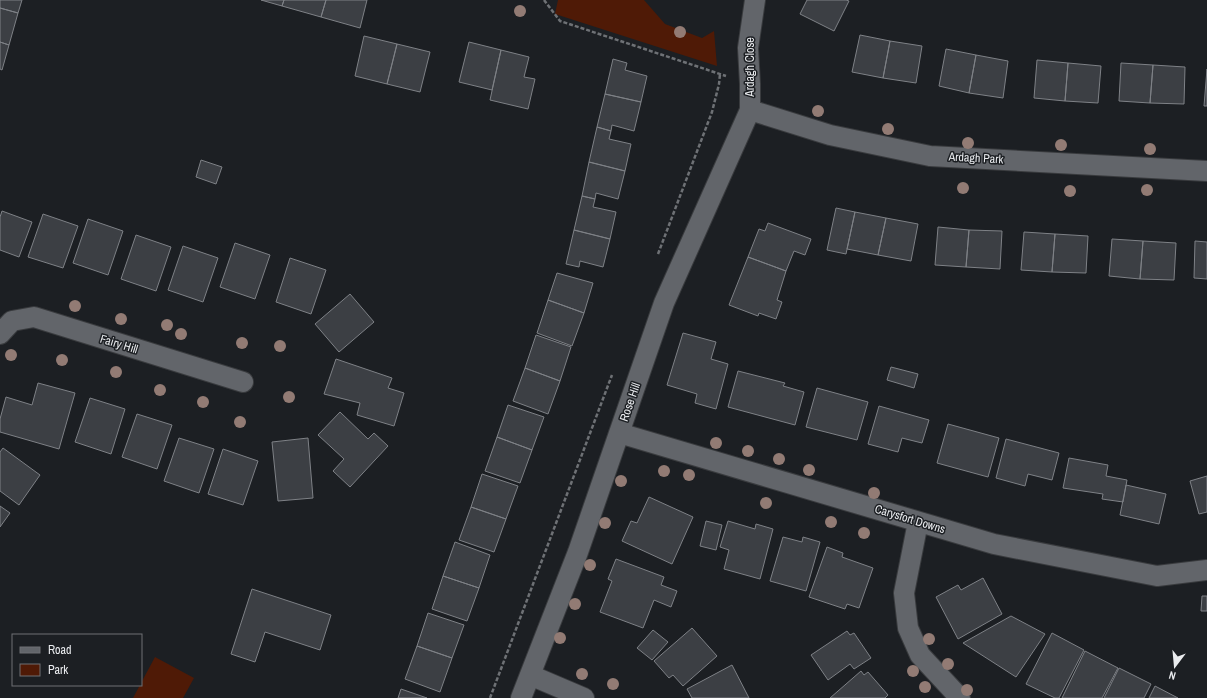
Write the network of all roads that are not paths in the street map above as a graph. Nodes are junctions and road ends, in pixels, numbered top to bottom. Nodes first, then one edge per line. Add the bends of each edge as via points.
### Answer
1 (755, 0) edge
2 (750, 110) junction
3 (1207, 171) edge
4 (0, 334) edge
5 (243, 382) dead end
6 (619, 433) junction
7 (918, 522) junction
8 (1207, 570) edge
9 (530, 675) junction
10 (521, 698) edge
11 (584, 698) edge
12 (960, 698) edge

1 - 2 street, Ardagh Close via 748,48
2 - 3 street, Ardagh Park via 830,135 930,156
2 - 6 street, Rose Hill via 664,303
4 - 5 street, Fairy Hill via 12,321 34,317
6 - 7 street, Carysfort Downs
6 - 9 street, Rose Hill via 578,552
7 - 8 street, Carysfort Downs via 994,544 1157,576
7 - 12 street via 904,593 908,628 920,655
9 - 10 street, Rose Hill
9 - 11 street

